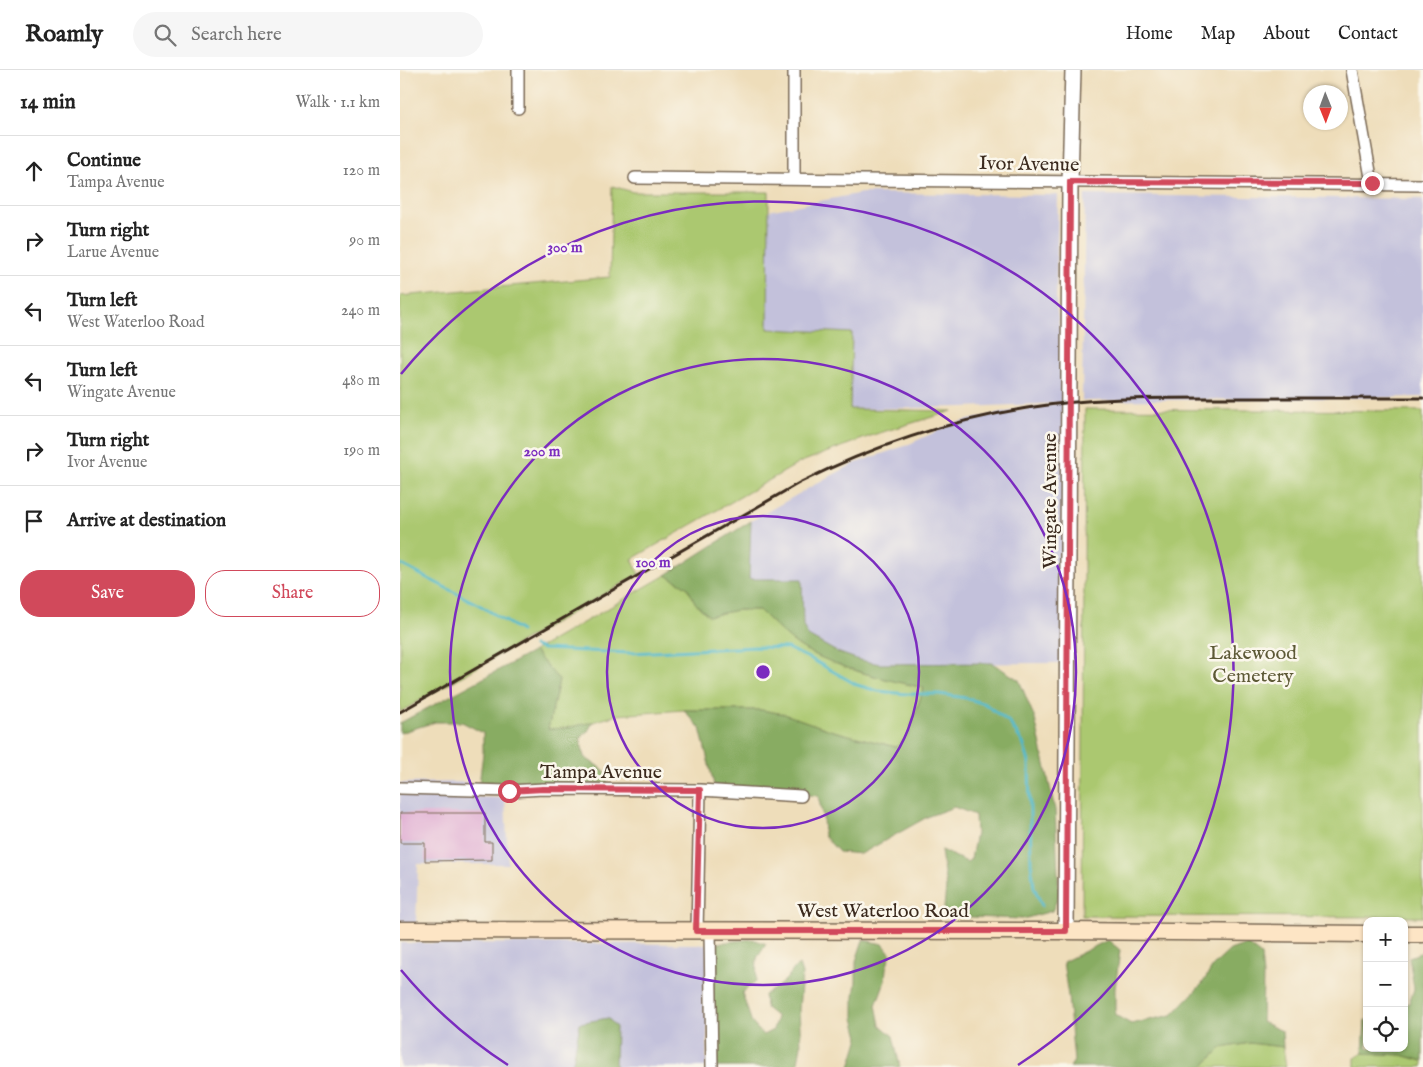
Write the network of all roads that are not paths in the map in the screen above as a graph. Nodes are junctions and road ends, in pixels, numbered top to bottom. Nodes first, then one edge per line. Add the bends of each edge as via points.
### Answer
1 (518, 70) edge
2 (794, 70) edge
3 (1073, 70) edge
4 (1352, 70) edge
5 (518, 108) dead end
6 (635, 178) dead end
7 (794, 179) junction
8 (1070, 182) junction
9 (1372, 183) junction
10 (1423, 185) edge
11 (400, 788) edge
12 (700, 790) junction
13 (801, 796) dead end
14 (400, 930) edge
15 (703, 931) junction
16 (1066, 931) junction
17 (1363, 934) edge
18 (1408, 934) edge
19 (1423, 934) edge
20 (712, 1067) edge

1 - 5 street
2 - 7 street
3 - 8 street, Wingate Avenue
4 - 9 street
6 - 7 street, Ivor Avenue
7 - 8 street, Ivor Avenue
8 - 9 street, Ivor Avenue
8 - 16 street, Wingate Avenue
9 - 10 street, Ivor Avenue
11 - 12 street, Tampa Avenue
12 - 13 street, Tampa Avenue
12 - 15 street
14 - 15 main road, West Waterloo Road
15 - 16 main road, West Waterloo Road
15 - 20 street
16 - 17 main road, West Waterloo Road
18 - 19 main road

